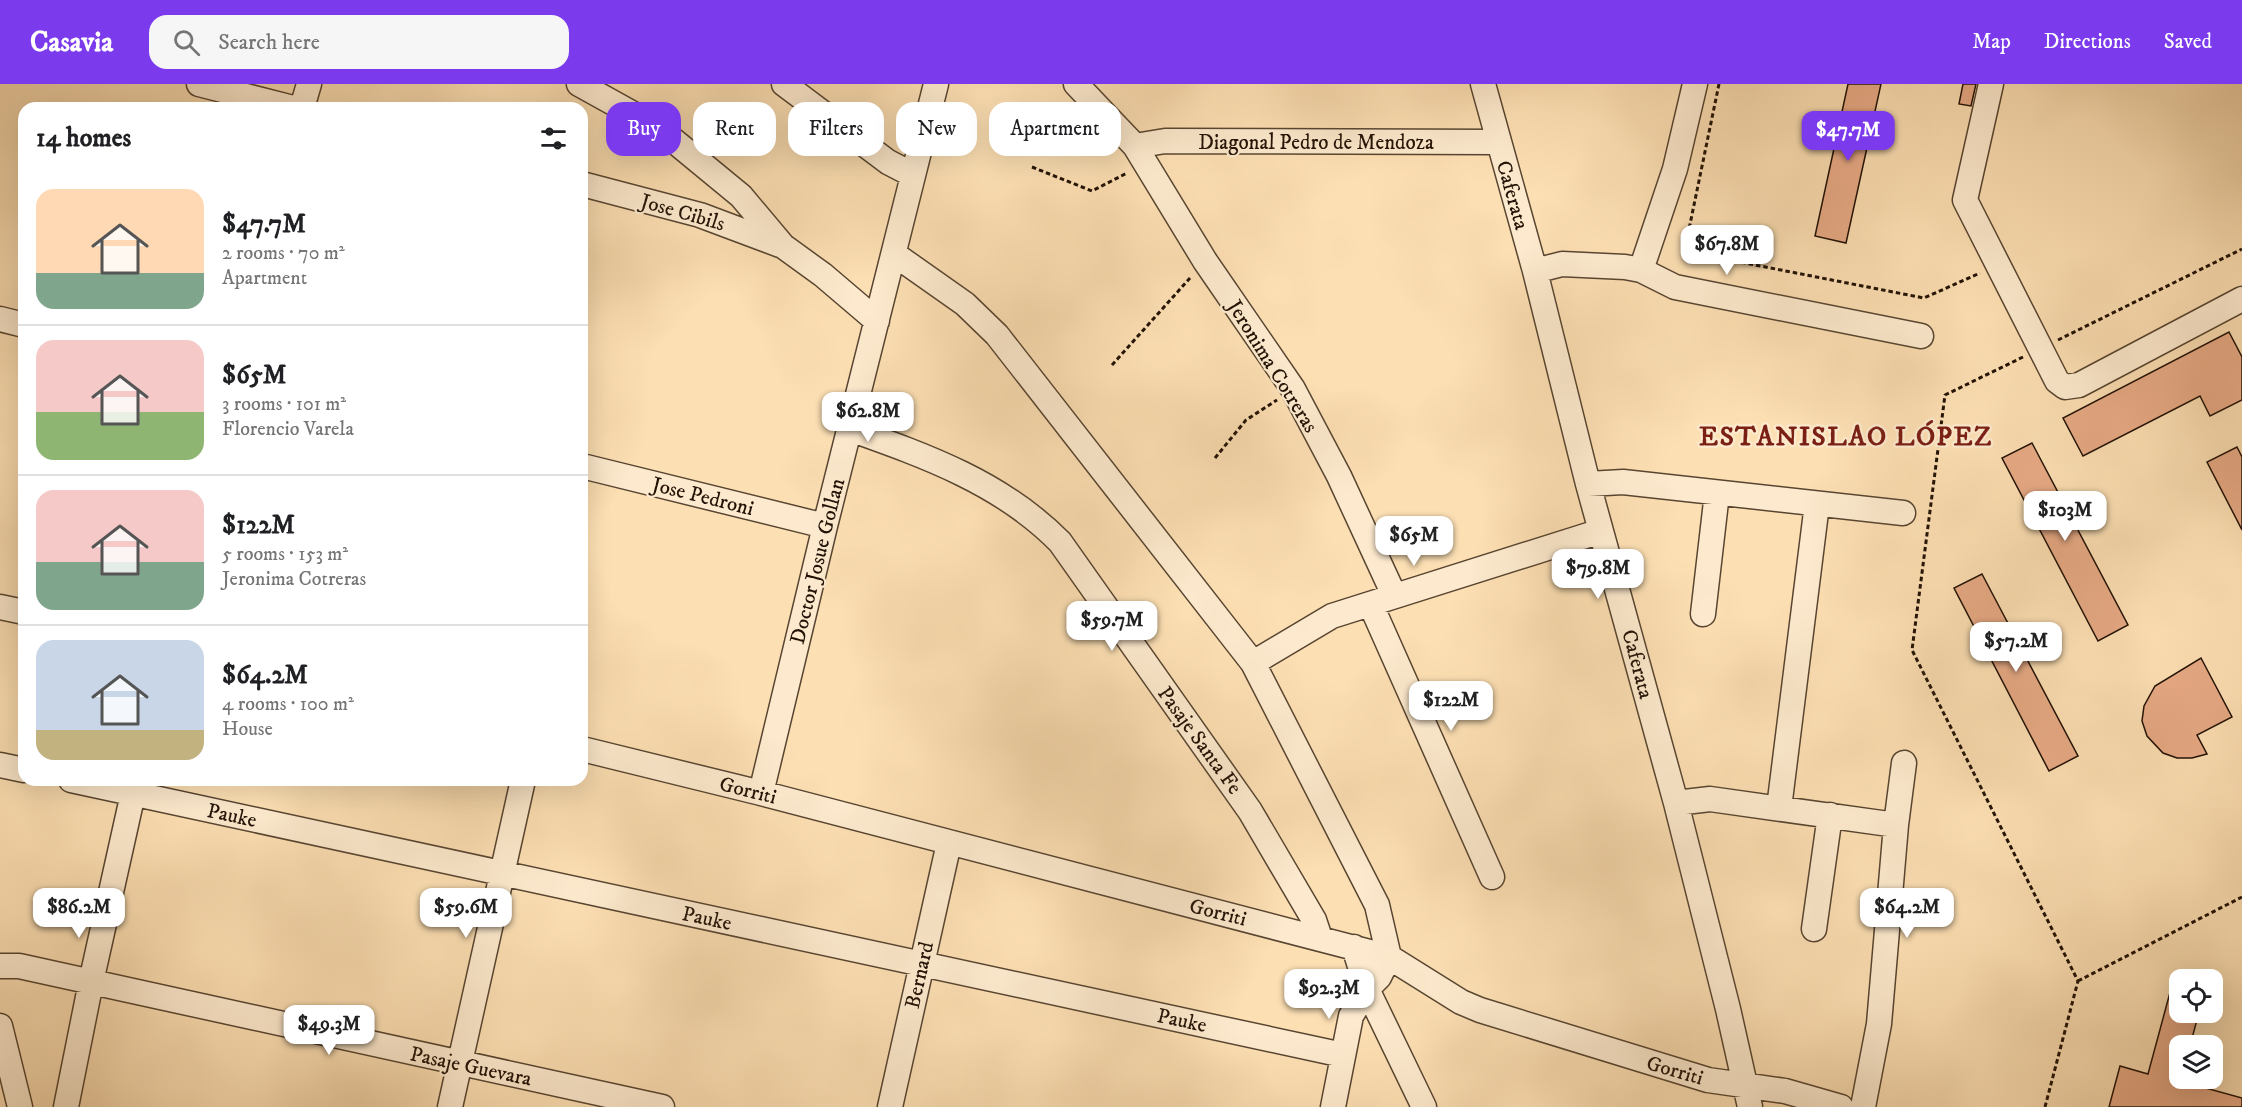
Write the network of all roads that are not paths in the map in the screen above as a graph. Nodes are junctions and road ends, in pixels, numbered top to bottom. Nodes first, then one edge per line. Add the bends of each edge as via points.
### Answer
1 (199, 84) edge
2 (309, 84) edge
3 (579, 84) edge
4 (784, 84) edge
5 (936, 84) edge
6 (1076, 84) edge
7 (1483, 84) edge
8 (1695, 84) edge
9 (1991, 84) edge
10 (270, 102) edge
11 (304, 102) edge
12 (1498, 142) junction
13 (1140, 155) junction
14 (913, 176) junction
15 (588, 186) edge
16 (783, 246) junction
17 (894, 254) junction
18 (1641, 270) junction
19 (1535, 271) junction
20 (2242, 299) edge
21 (0, 319) edge
22 (877, 321) junction
23 (18, 324) edge
24 (1921, 336) dead end
25 (850, 429) junction
26 (588, 467) edge
27 (1588, 484) junction
28 (1717, 493) junction
29 (1817, 504) junction
30 (1904, 513) dead end
31 (825, 526) junction
32 (1601, 531) junction
33 (1394, 595) junction
34 (1371, 605) junction
35 (0, 607) edge
36 (18, 611) edge
37 (1703, 614) dead end
38 (1253, 663) junction
39 (588, 750) edge
40 (1904, 763) dead end
41 (0, 765) edge
42 (18, 769) edge
43 (522, 786) edge
44 (134, 787) edge
45 (761, 793) junction
46 (1676, 803) junction
47 (1779, 808) junction
48 (1830, 815) junction
49 (1896, 825) junction
50 (949, 843) junction
51 (502, 873) junction
52 (1492, 877) dead end
53 (1814, 929) dead end
54 (1320, 938) junction
55 (1354, 947) junction
56 (1389, 957) junction
57 (921, 964) junction
58 (0, 966) edge
59 (91, 982) junction
60 (1367, 989) junction
61 (0, 1026) edge
62 (1343, 1055) junction
63 (460, 1064) junction
64 (1747, 1096) edge
65 (20, 1107) edge
66 (66, 1107) edge
67 (450, 1107) edge
68 (662, 1107) edge
69 (890, 1107) edge
70 (1333, 1107) edge
71 (1424, 1107) edge
72 (1841, 1107) edge
73 (1863, 1107) edge

1 - 10 street
2 - 11 street
3 - 16 street via 673,140 741,196
4 - 14 street via 888,162
5 - 14 street, Doctor Josue Gollan
6 - 13 street, Jeronima Cotreras
7 - 12 street, Caferata
8 - 18 street via 1676,169
9 - 20 street via 1965,200 2057,381 2066,387 2079,385
12 - 13 street, Diagonal Pedro de Mendoza via 1165,141
12 - 19 street, Caferata
13 - 33 street, Jeronima Cotreras via 1205,261 1293,389 1339,476
14 - 17 street, Doctor Josue Gollan
15 - 16 street, Jose Cibils via 700,215
16 - 22 street
17 - 22 street, Doctor Josue Gollan
17 - 38 street via 965,304 997,335
18 - 19 street via 1562,264
18 - 24 street via 1675,287
19 - 27 street, Caferata
21 - 23 street
22 - 25 street, Doctor Josue Gollan
25 - 31 street, Doctor Josue Gollan
25 - 54 street, Pasaje Santa Fe via 969,476 998,492 1060,542 1250,811 1314,920
26 - 31 street, Jose Pedroni
27 - 28 street via 1623,482
27 - 32 street, Caferata
28 - 29 street
28 - 37 street
29 - 30 street
29 - 47 street
31 - 45 street, Doctor Josue Gollan
32 - 33 street
32 - 46 street, Caferata
33 - 34 street
34 - 38 street via 1332,616
34 - 52 street
35 - 36 street
38 - 56 street via 1377,905
39 - 45 street, Gorriti
40 - 49 street
41 - 42 street
43 - 51 street
44 - 51 street, Pauke
44 - 59 street
45 - 50 street, Gorriti
46 - 47 street via 1710,799
46 - 64 street, Caferata
47 - 48 street
48 - 49 street
48 - 53 street
49 - 73 street via 1879,1024
50 - 54 street, Gorriti
50 - 57 street, Bernard
51 - 57 street, Pauke
51 - 63 street
54 - 55 street, Gorriti
55 - 56 street, Gorriti
55 - 60 street
56 - 60 street via 1379,977
56 - 64 street, Gorriti via 1480,1010 1708,1080
57 - 62 street, Pauke
57 - 69 street, Bernard
58 - 59 street, Pasaje Guevara via 19,966
59 - 63 street, Pasaje Guevara
59 - 66 street
60 - 62 street via 1351,1016
60 - 71 street
61 - 65 street
62 - 70 street
63 - 67 street
63 - 68 street, Pasaje Guevara
64 - 72 street, Gorriti via 1785,1091

